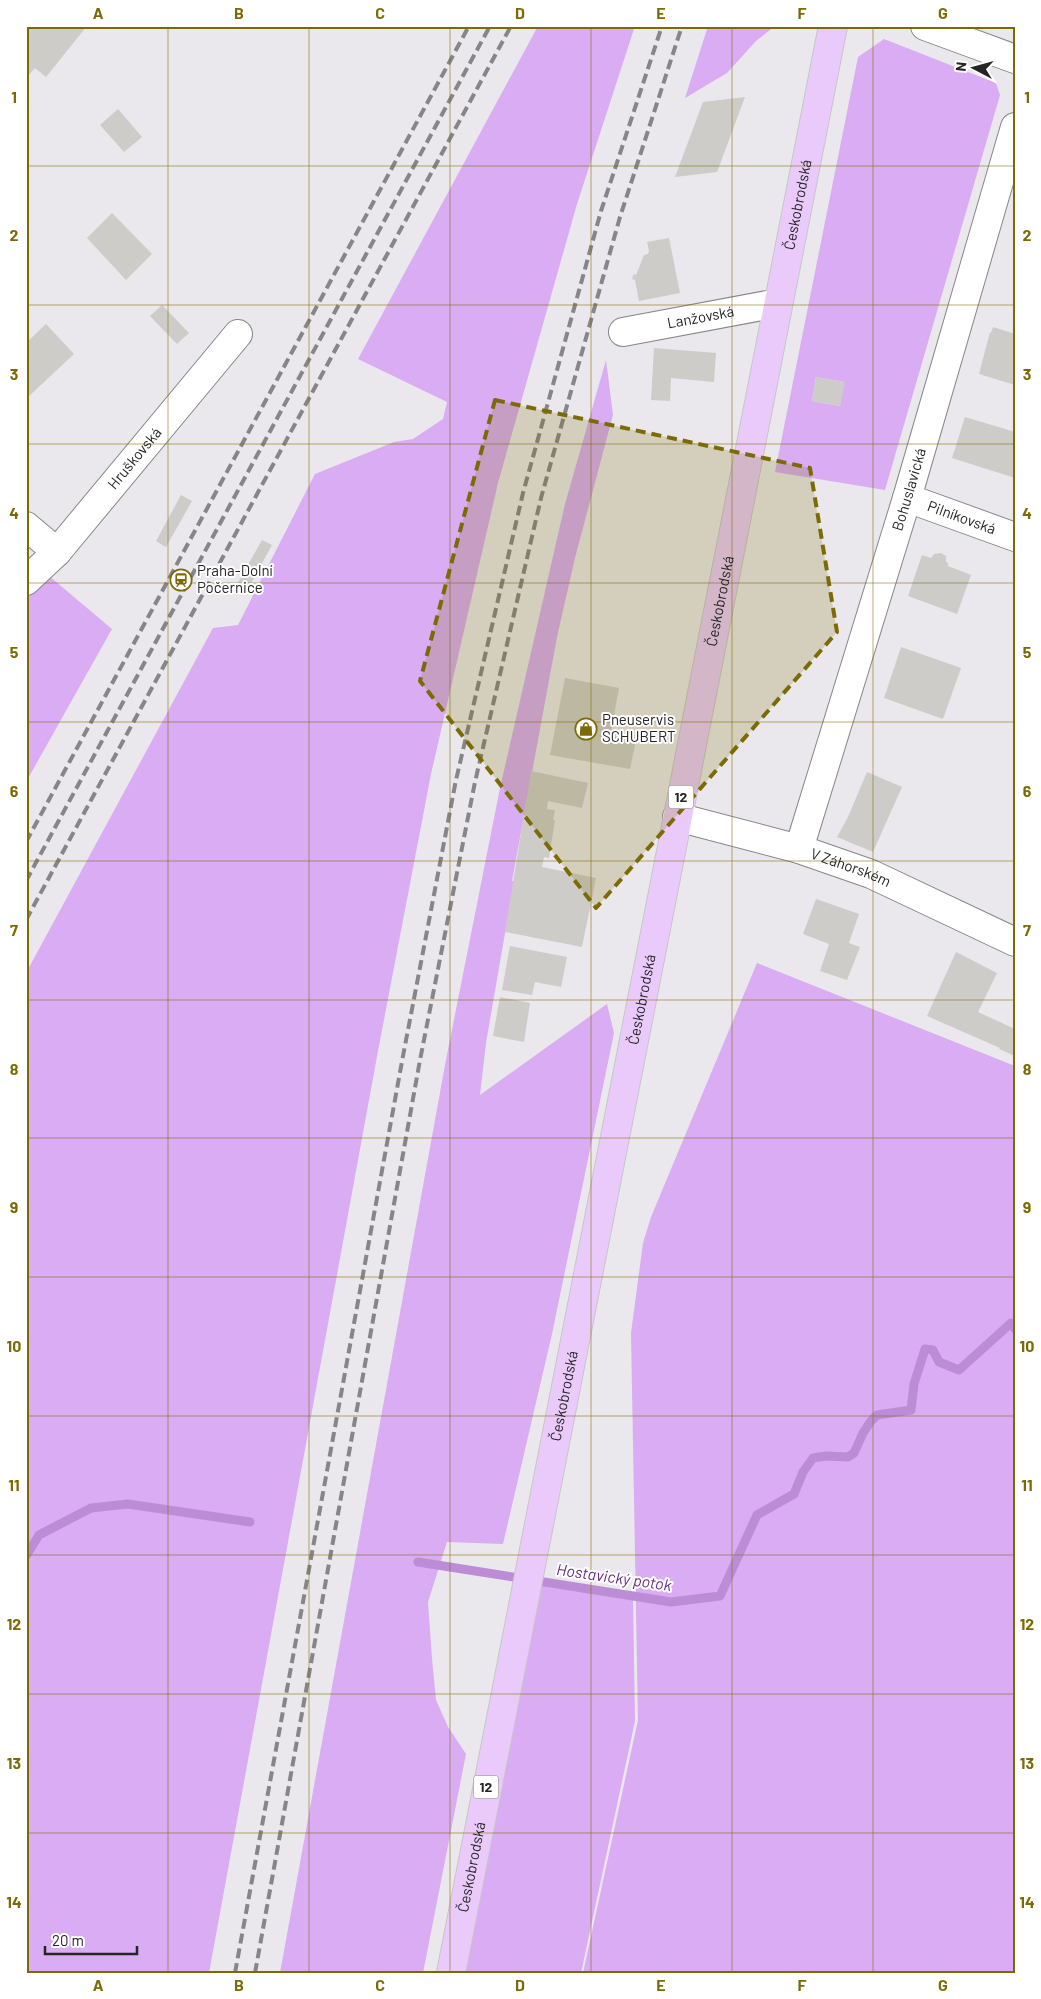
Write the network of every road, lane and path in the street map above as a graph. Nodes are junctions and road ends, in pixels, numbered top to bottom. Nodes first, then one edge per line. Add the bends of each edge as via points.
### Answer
1 (833, 26) edge
2 (925, 26) edge
3 (1015, 59) edge
4 (1015, 127) edge
5 (778, 303) junction
6 (622, 332) dead end
7 (238, 334) dead end
8 (907, 498) junction
9 (26, 526) edge
10 (1015, 537) edge
11 (57, 552) junction
12 (26, 581) edge
13 (677, 817) junction
14 (799, 849) junction
15 (1015, 942) edge
16 (451, 1973) edge

1 - 5 main road, Českobrodská / 12
2 - 3 street
4 - 8 street, Bohuslavická
5 - 6 street, Lanžovská
5 - 13 main road, Českobrodská / 12
7 - 11 street, Hruškovská
8 - 10 street, Pilníkovská
8 - 14 street, Bohuslavická
9 - 11 street
11 - 12 street, Hruškovská
13 - 14 street, V Záhorském
13 - 16 main road, Českobrodská / 12
14 - 15 street, V Záhorském via 871,874

